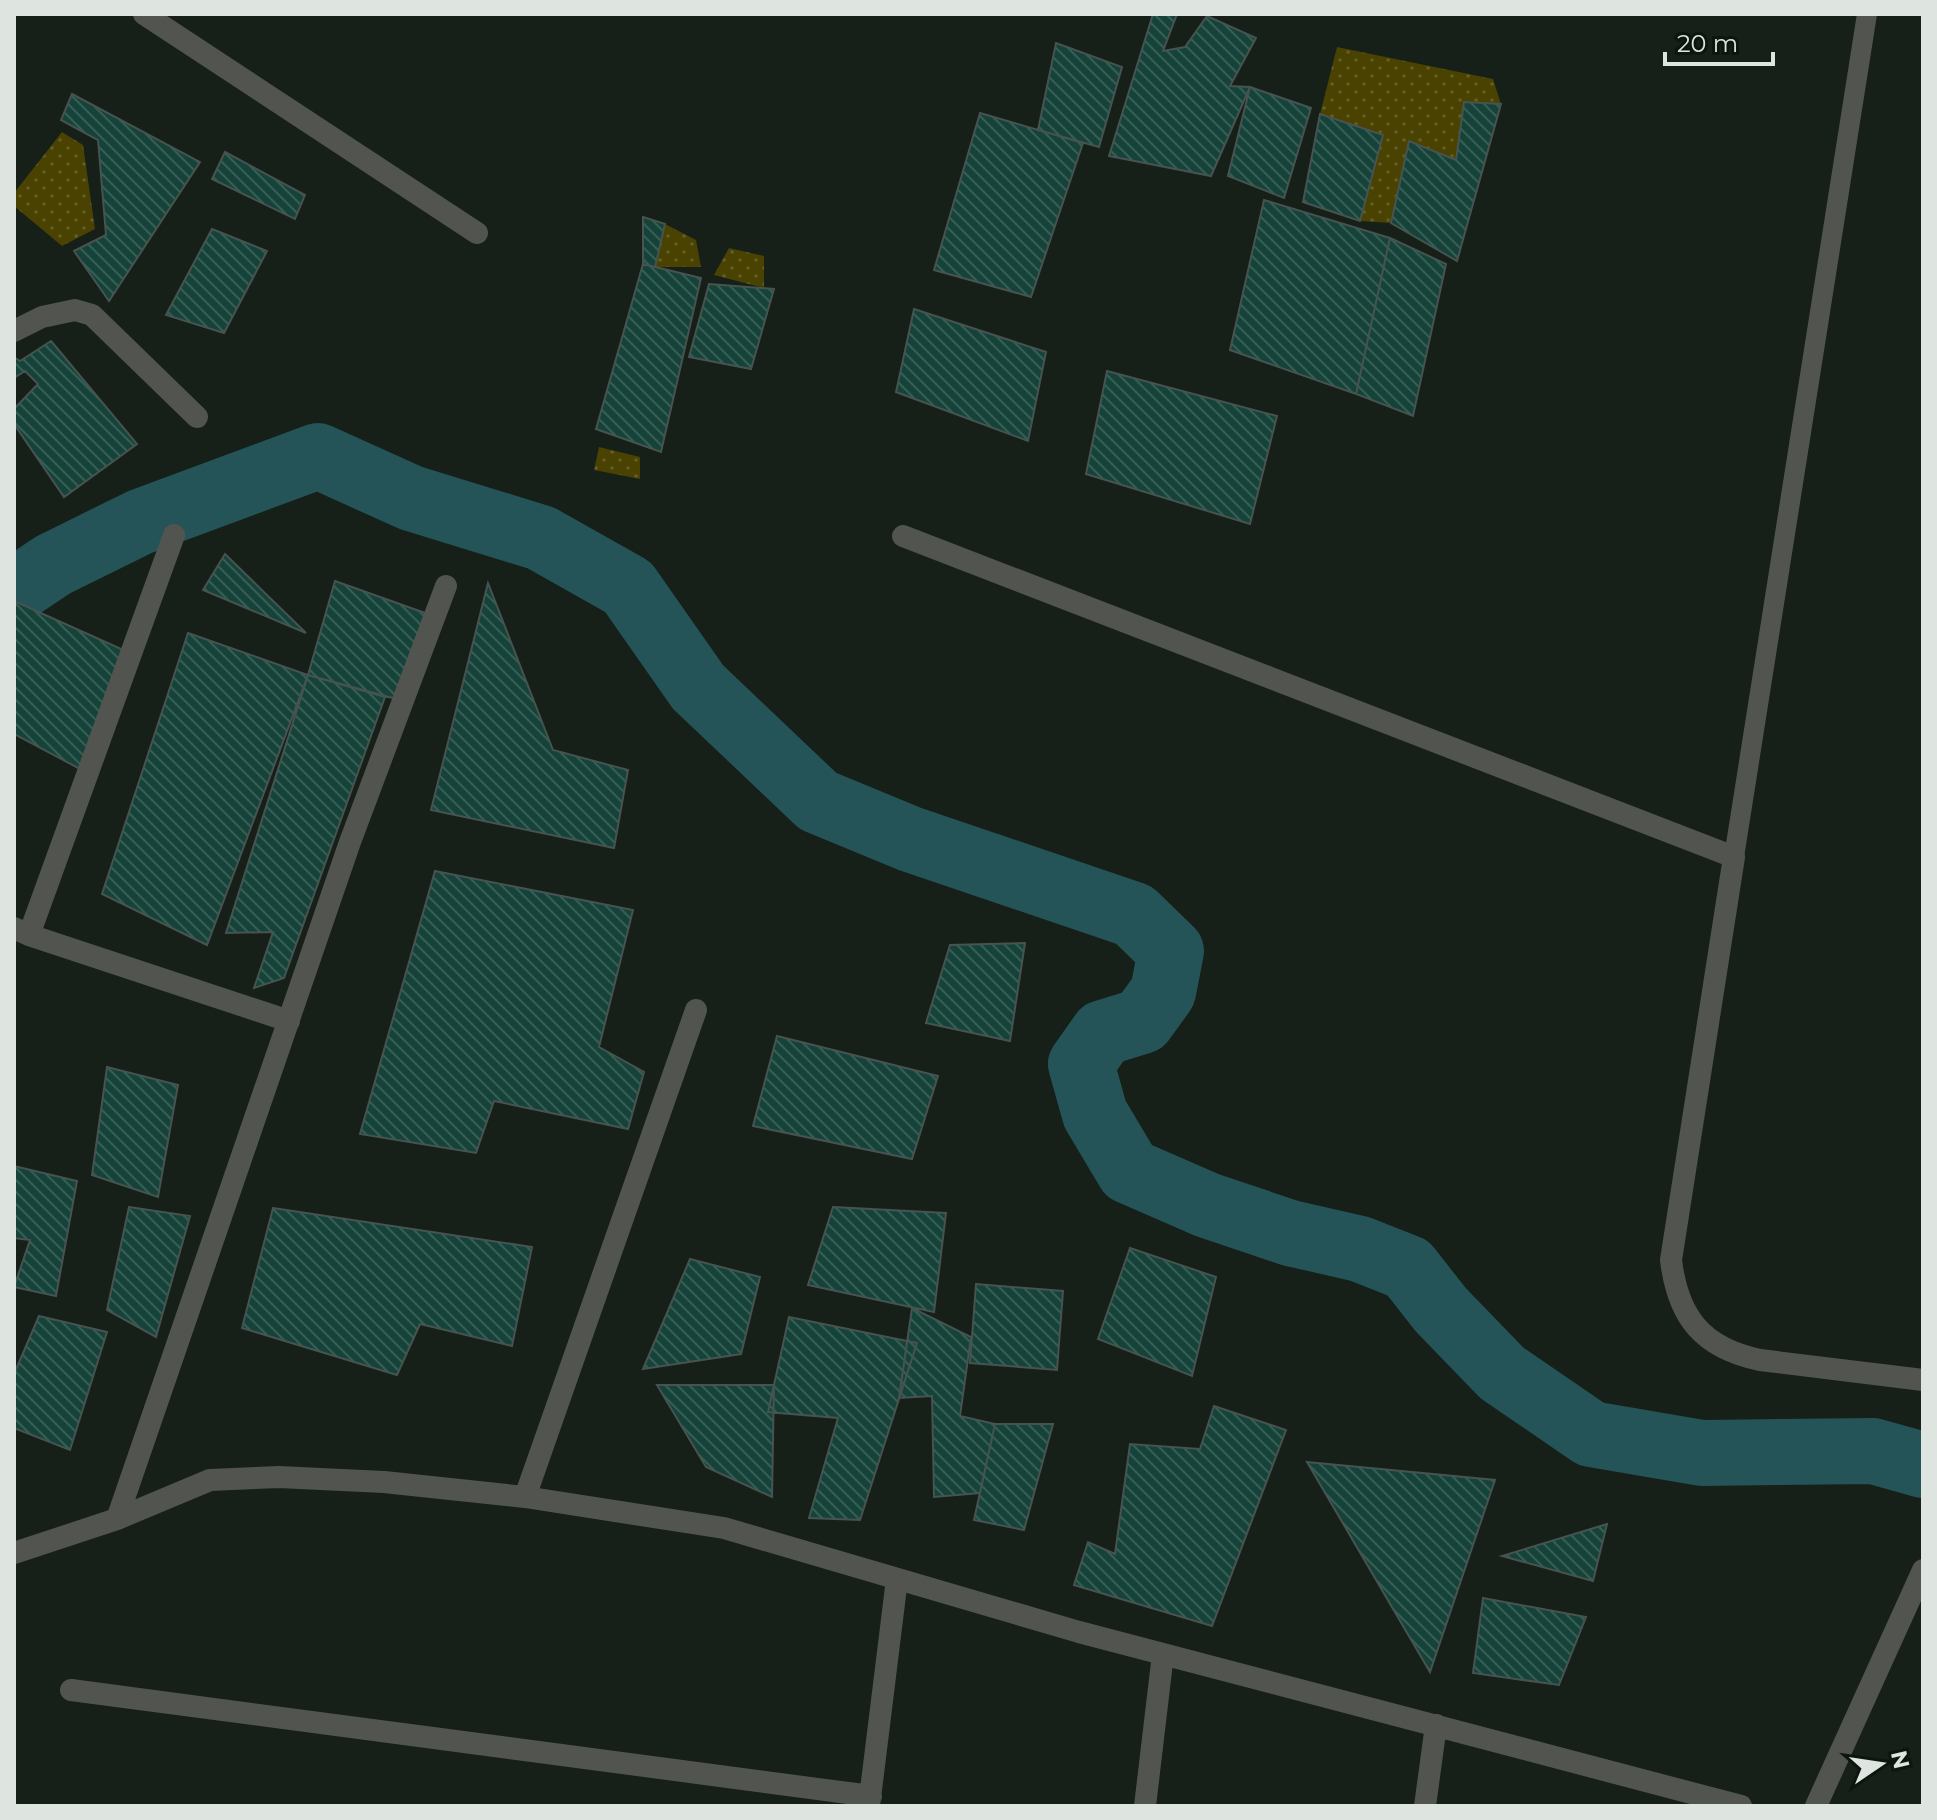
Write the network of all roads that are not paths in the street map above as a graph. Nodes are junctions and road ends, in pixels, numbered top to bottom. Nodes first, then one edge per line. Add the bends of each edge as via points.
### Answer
1 (144, 14) edge
2 (1867, 14) edge
3 (477, 233) dead end
4 (14, 331) edge
5 (197, 417) dead end
6 (174, 535) dead end
7 (903, 536) dead end
8 (446, 586) dead end
9 (1734, 857) junction
10 (22, 932) edge
11 (696, 1010) dead end
12 (289, 1021) junction
13 (1923, 1380) edge
14 (525, 1497) junction
15 (117, 1519) junction
16 (14, 1553) edge
17 (1923, 1570) edge
18 (897, 1579) junction
19 (1163, 1654) junction
20 (71, 1690) dead end
21 (1436, 1725) junction
22 (1689, 1799) edge
23 (870, 1801) edge
24 (1145, 1806) edge
25 (1425, 1806) edge
26 (1741, 1806) edge
27 (1816, 1806) edge

1 - 3 street
2 - 9 lane
4 - 5 street via 42,317 75,310 92,315
6 - 10 street
7 - 9 street
8 - 12 street
9 - 13 street via 1671,1260 1680,1301 1704,1335 1740,1356
10 - 12 street
11 - 14 street
12 - 15 street
14 - 15 street via 384,1482 210,1480
14 - 18 street via 724,1528
15 - 16 street
17 - 27 street
18 - 19 street
18 - 23 street
19 - 21 street
19 - 24 street
20 - 23 street
21 - 22 street
21 - 25 street
22 - 26 street

